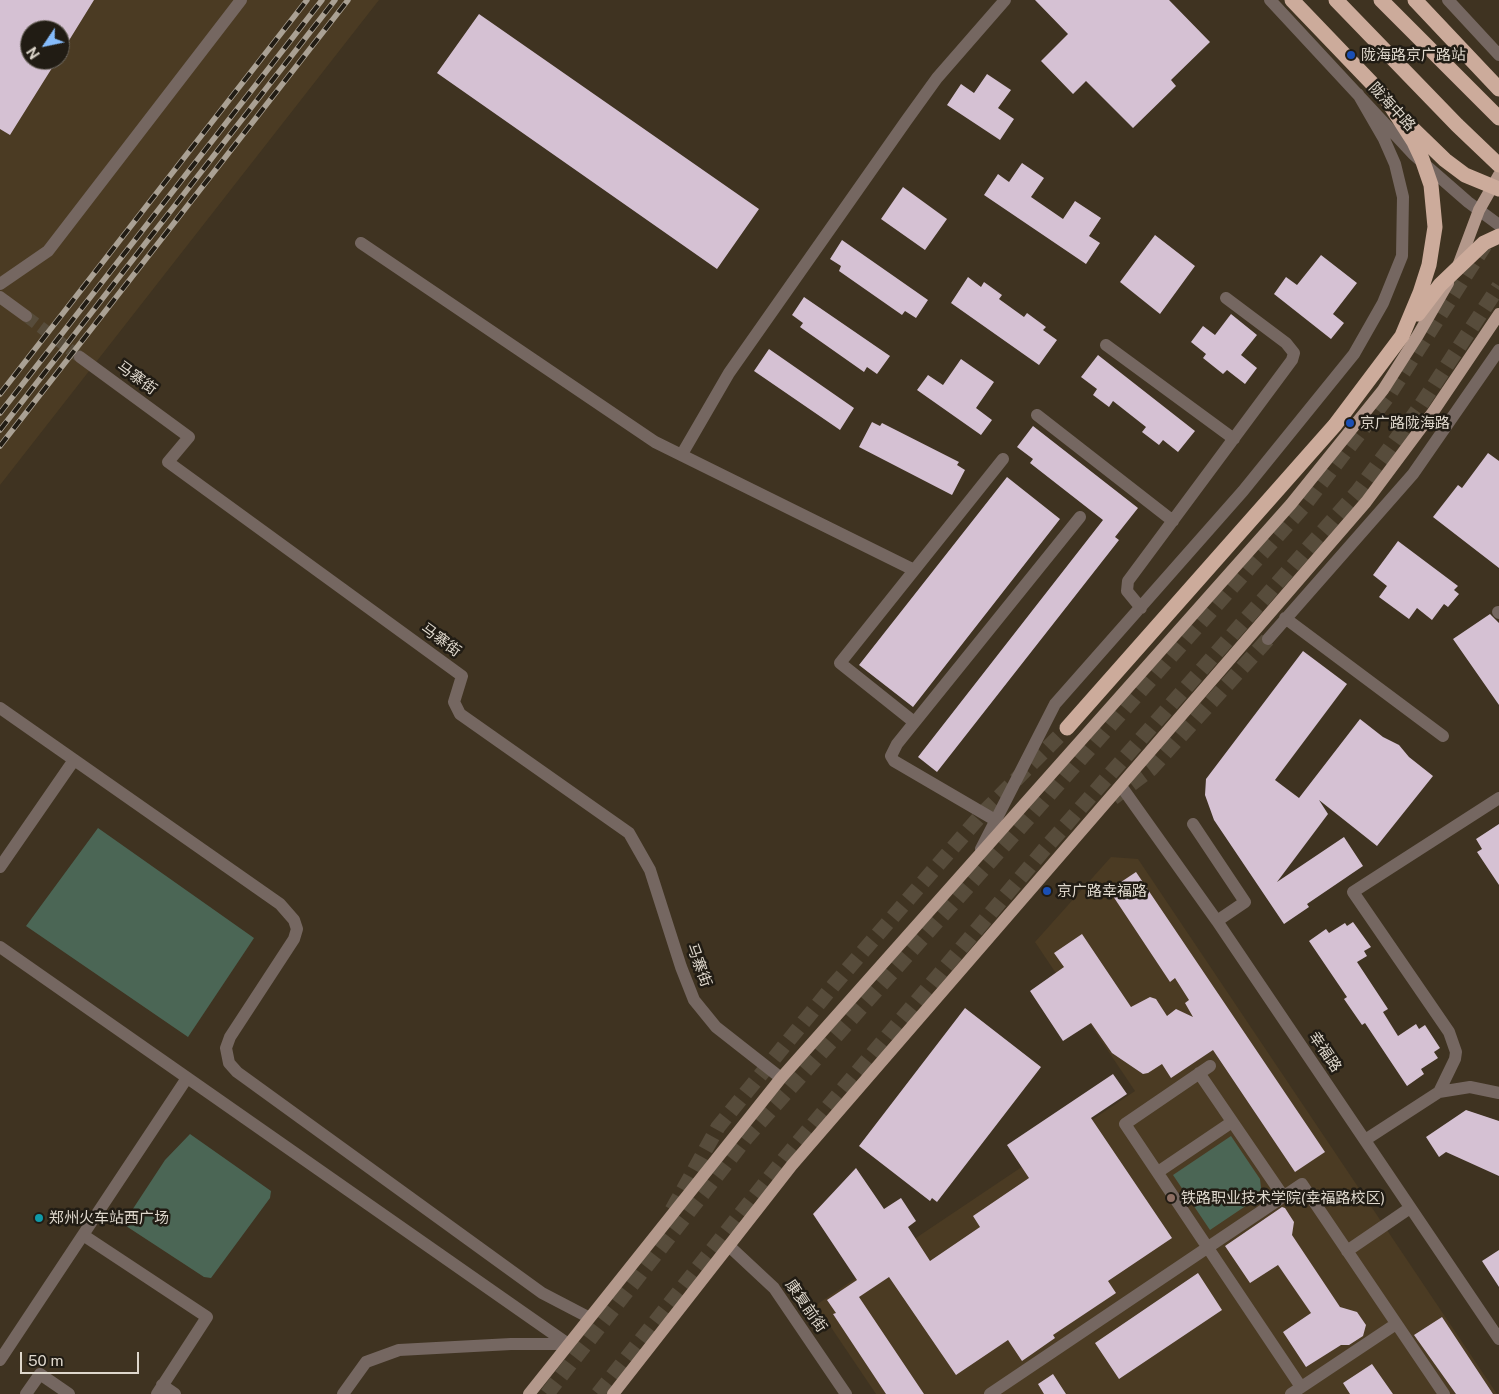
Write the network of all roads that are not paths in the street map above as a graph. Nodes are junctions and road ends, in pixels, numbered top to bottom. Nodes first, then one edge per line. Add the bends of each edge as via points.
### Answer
1 (241, 0) edge
2 (1005, 0) edge
3 (1270, 0) edge
4 (1292, 0) edge
5 (1336, 0) edge
6 (1381, 0) edge
7 (1415, 0) edge
8 (1448, 0) edge
9 (1499, 56) edge
10 (1499, 89) edge
11 (1358, 94) junction
12 (1384, 97) junction
13 (1499, 118) edge
14 (1499, 165) edge
15 (1499, 175) edge
16 (1499, 189) edge
17 (1479, 210) junction
18 (1499, 226) edge
19 (1499, 236) edge
20 (361, 243) dead end
21 (0, 284) edge
22 (0, 297) edge
23 (1226, 298) dead end
24 (1499, 314) edge
25 (26, 316) tunnel mouth
26 (1402, 336) junction
27 (1106, 345) dead end
28 (1499, 350) edge
29 (80, 357) tunnel mouth
30 (1037, 415) dead end
31 (1234, 438) junction
32 (682, 454) junction
33 (1003, 458) dead end
34 (1080, 517) dead end
35 (1173, 521) junction
36 (914, 570) junction
37 (1141, 608) junction
38 (1285, 618) junction
39 (1268, 639) tunnel mouth
40 (0, 708) edge
41 (914, 722) junction
42 (1067, 728) tunnel mouth
43 (1443, 736) dead end
44 (74, 760) junction
45 (1121, 786) junction
46 (1499, 798) edge
47 (995, 820) junction
48 (1192, 824) dead end
49 (978, 856) junction
50 (0, 867) edge
51 (1216, 921) junction
52 (0, 947) edge
53 (187, 1078) junction
54 (781, 1078) junction
55 (1439, 1092) junction
56 (1499, 1093) edge
57 (1232, 1122) junction
58 (1365, 1140) junction
59 (1158, 1172) junction
60 (1283, 1196) junction
61 (1410, 1208) junction
62 (83, 1235) junction
63 (729, 1246) junction
64 (1208, 1247) junction
65 (1347, 1251) junction
66 (588, 1317) junction
67 (1396, 1324) junction
68 (1499, 1339) edge
69 (568, 1344) junction
70 (0, 1360) edge
71 (159, 1390) edge
72 (1296, 1391) edge
73 (26, 1394) edge
74 (69, 1394) edge
75 (175, 1394) edge
76 (342, 1394) edge
77 (529, 1394) edge
78 (613, 1394) edge
79 (846, 1394) edge
80 (990, 1394) edge
81 (1444, 1394) edge

1 - 21 street via 48,251
2 - 32 street via 937,78 729,373
3 - 11 street, 陇海中路
4 - 12 highway
5 - 14 highway
6 - 13 highway
7 - 10 highway
8 - 9 street
11 - 17 street, 陇海中路 via 1414,154
11 - 37 street via 1395,164 1403,197 1402,256 1383,303 1354,354 1243,491
12 - 16 highway via 1445,160 1465,175
12 - 26 highway via 1422,158 1434,206 1429,265
15 - 17 main road
17 - 18 street, 陇海中路
17 - 49 main road via 1462,260 1383,390 1352,430 1292,504
19 - 26 highway via 1484,243 1440,285
20 - 32 street via 655,442
22 - 25 street
23 - 31 street via 1286,343 1294,353
24 - 45 main road via 1433,412 1371,495
26 - 42 highway via 1335,425
27 - 31 street
28 - 38 street via 1413,474
29 - 54 street, 马寨街 via 189,437 168,462 462,676 454,702 460,714 629,833 650,870 694,1000 716,1028
30 - 35 street
31 - 35 street
32 - 36 street
33 - 36 street
34 - 41 street
35 - 37 street via 1128,581 1127,592
36 - 41 street via 840,663
37 - 47 street via 1055,704
38 - 39 street
38 - 43 street
40 - 44 street
41 - 47 street via 897,744 891,756 894,761
44 - 50 street
44 - 66 street via 280,904 294,920 297,929 294,939 230,1037 226,1048 233,1068 542,1293
45 - 51 street, 幸福路
45 - 63 main road via 792,1165
46 - 55 street via 1353,892 1449,1032 1455,1059
47 - 49 street
48 - 51 street via 1245,902
49 - 54 main road
51 - 58 street, 幸福路
52 - 53 street
53 - 62 street
53 - 69 street
54 - 66 main road
55 - 56 street via 1470,1087
55 - 58 street
57 - 59 street
57 - 59 street via 1205,1069 1125,1124
57 - 60 street
58 - 61 street, 幸福路
59 - 64 street
60 - 64 street
60 - 65 street via 1302,1184
61 - 65 street
61 - 68 street, 幸福路
62 - 70 street
62 - 71 street via 207,1317
63 - 78 main road
63 - 79 street, 康复前街 via 774,1288
64 - 72 street
64 - 80 street
65 - 67 street
66 - 69 main road
67 - 72 street
67 - 81 street
69 - 76 street via 399,1350 366,1362
69 - 77 main road
71 - 75 street
73 - 74 street via 40,1374

